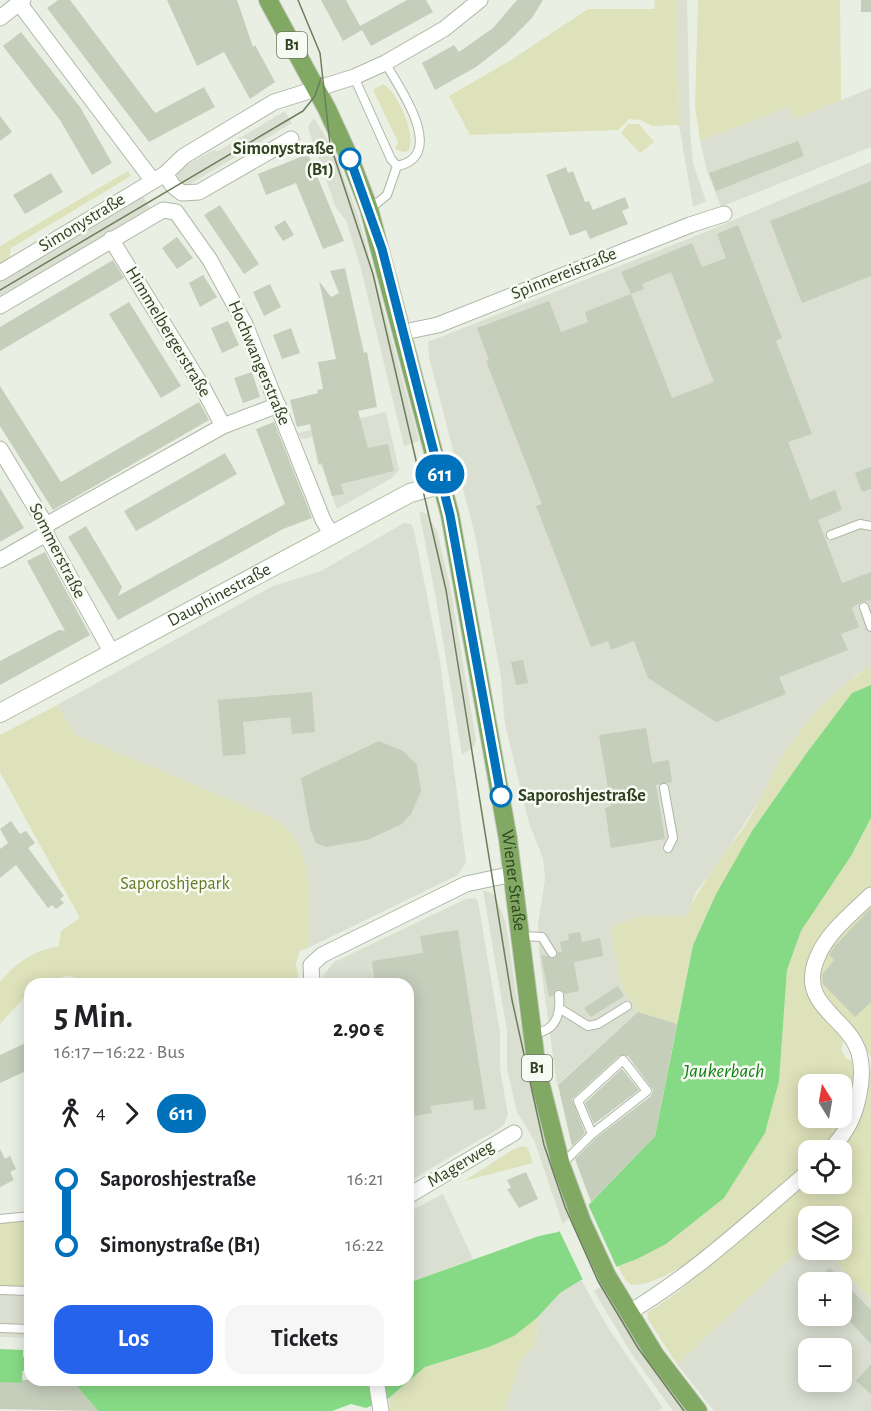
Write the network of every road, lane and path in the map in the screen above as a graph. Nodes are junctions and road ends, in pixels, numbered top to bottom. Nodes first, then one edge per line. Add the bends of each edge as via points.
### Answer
1 (268, 0) edge
2 (480, 0) edge
3 (21, 1) edge
4 (0, 18) edge
5 (385, 63) junction
6 (354, 77) junction
7 (316, 89) junction
8 (291, 140) dead end
9 (397, 165) junction
10 (153, 181) junction
11 (369, 209) junction
12 (163, 210) joint
13 (724, 214) dead end
14 (111, 239) junction
15 (0, 273) edge
16 (0, 306) edge
17 (404, 332) junction
18 (278, 405) junction
19 (223, 426) junction
20 (0, 449) edge
21 (442, 484) junction
22 (871, 526) edge
23 (46, 530) junction
24 (332, 535) junction
25 (831, 535) dead end
26 (0, 560) edge
27 (864, 607) dead end
28 (871, 627) edge
29 (112, 653) junction
30 (0, 713) edge
31 (664, 788) dead end
32 (668, 848) dead end
33 (513, 874) junction
34 (871, 895) edge
35 (520, 936) junction
36 (552, 953) dead end
37 (312, 978) edge
38 (559, 995) dead end
39 (627, 1006) dead end
40 (560, 1008) junction
41 (532, 1035) junction
42 (514, 1133) dead end
43 (592, 1134) junction
44 (840, 1140) edge
45 (561, 1165) junction
46 (798, 1181) edge
47 (414, 1192) edge
48 (24, 1217) edge
49 (0, 1219) edge
50 (0, 1290) edge
51 (24, 1291) edge
52 (628, 1313) junction
53 (0, 1328) edge
54 (24, 1329) edge
55 (377, 1386) edge
56 (381, 1411) edge
57 (698, 1411) edge

1 - 7 main road, Wiener Straße / B1
2 - 5 street, Simonystraße via 444,29
3 - 4 street
3 - 10 street
5 - 6 street, Simonystraße
5 - 9 lane via 421,135 418,155
6 - 7 street, Simonystraße
6 - 9 lane
7 - 10 street, Simonystraße via 274,102 184,156
7 - 11 main road, Wiener Straße / B1
8 - 10 street via 199,192 182,193 173,186
9 - 11 lane via 387,195
10 - 15 street, Simonystraße
11 - 17 main road, Wiener Straße / B1
12 - 14 street, Simonystraße
12 - 18 street, Hochwangerstraße via 181,216 210,260 245,324
13 - 17 street, Spinnereistraße via 438,325
14 - 16 street, Simonystraße
14 - 19 street, Himmelbergerstraße
17 - 21 main road, Wiener Straße / B1
18 - 19 street
18 - 24 street, Hochwangerstraße
19 - 23 street
20 - 23 street, Sommerstraße
21 - 24 main road, Dauphinestraße via 410,493
21 - 33 main road, Wiener Straße / B1 via 465,588
22 - 25 lane via 860,524
23 - 26 street
23 - 29 street, Sommerstraße
24 - 29 main road, Dauphinestraße
27 - 28 lane
29 - 30 main road, Dauphinestraße
31 - 32 lane via 673,838
33 - 35 main road, Wiener Straße / B1
33 - 37 street via 466,884 322,955 311,965
34 - 44 street via 831,935 817,958 813,976 821,1005 852,1039 862,1068 854,1116
35 - 36 lane via 542,937
35 - 41 main road, Wiener Straße / B1
38 - 40 lane
39 - 40 lane via 588,1026
40 - 41 lane via 552,1027
41 - 45 main road, Wiener Straße / B1
42 - 47 street, Magerweg
43 - 43 lane via 578,1101 623,1060 647,1091
43 - 45 lane
45 - 52 main road, Wiener Straße / B1 via 607,1276
46 - 52 street via 701,1263
48 - 49 lane
50 - 51 lane
52 - 57 main road, Wiener Straße / B1
53 - 54 lane
55 - 56 street

